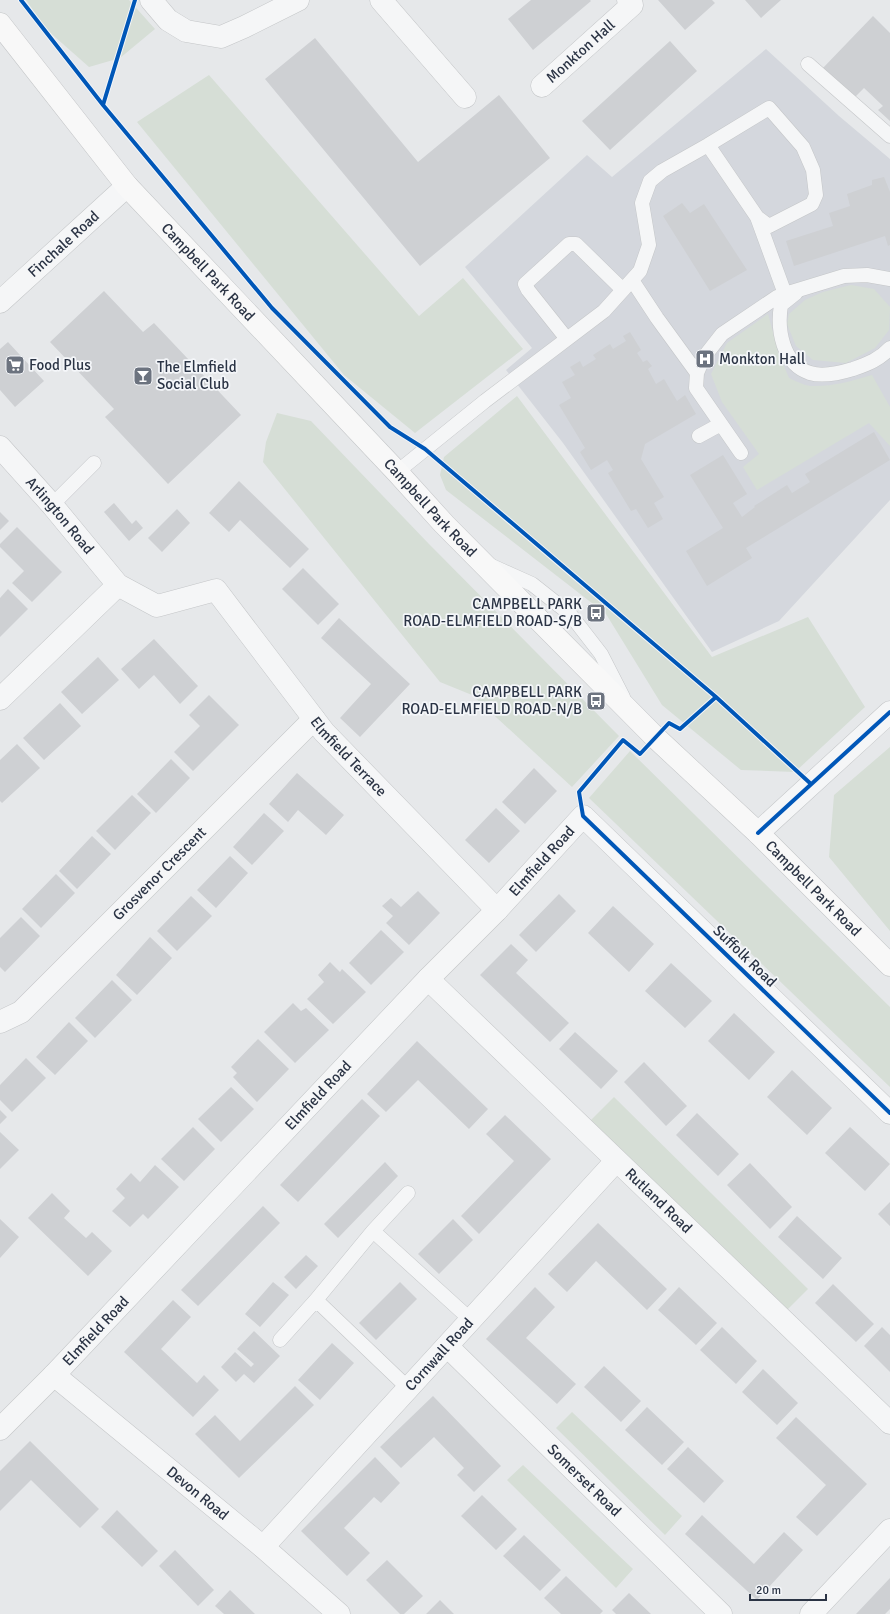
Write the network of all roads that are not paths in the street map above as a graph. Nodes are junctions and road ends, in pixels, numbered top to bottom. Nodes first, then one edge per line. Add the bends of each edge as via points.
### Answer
1 (151, 0) edge
2 (298, 0) edge
3 (381, 0) edge
4 (628, 0) edge
5 (0, 24) edge
6 (808, 64) dead end
7 (542, 86) dead end
8 (465, 97) dead end
9 (890, 136) edge
10 (708, 146) junction
11 (127, 186) junction
12 (757, 217) junction
13 (888, 280) edge
14 (627, 285) junction
15 (801, 289) junction
16 (785, 294) junction
17 (0, 302) edge
18 (567, 338) junction
19 (890, 348) edge
20 (697, 373) junction
21 (721, 424) junction
22 (699, 436) dead end
23 (0, 446) edge
24 (741, 453) dead end
25 (94, 463) dead end
26 (397, 472) junction
27 (52, 505) junction
28 (118, 584) junction
29 (0, 699) edge
30 (890, 712) edge
31 (314, 718) junction
32 (583, 816) joint
33 (758, 833) junction
34 (497, 910) junction
35 (890, 965) edge
36 (428, 979) junction
37 (0, 1022) edge
38 (890, 1114) edge
39 (616, 1161) junction
40 (408, 1193) dead end
41 (373, 1231) junction
42 (316, 1300) junction
43 (471, 1320) junction
44 (280, 1340) dead end
45 (447, 1346) junction
46 (54, 1375) junction
47 (408, 1388) junction
48 (890, 1422) edge
49 (0, 1429) edge
50 (890, 1530) edge
51 (263, 1547) junction
52 (339, 1614) edge
53 (721, 1614) edge
54 (810, 1614) edge

1 - 2 street via 168,20 186,31 221,37
3 - 8 street
4 - 7 street, Monkton Hall via 632,4
5 - 11 street, Campbell Park Road
6 - 9 lane
10 - 12 lane
10 - 12 lane via 769,108 803,147 814,170 816,195 812,204 769,226
10 - 14 lane via 662,171 650,181 642,203 649,245 640,271
11 - 17 street, Finchale Road
11 - 26 street, Campbell Park Road
12 - 16 lane
13 - 15 lane via 867,274 844,276
14 - 18 lane via 604,311
14 - 18 lane via 576,244 569,244 525,284
14 - 20 lane via 657,318
15 - 16 lane
15 - 19 lane via 781,305 779,319 783,344 789,358 799,366 810,373 847,371 871,363
16 - 20 lane via 722,334 704,357
18 - 26 lane
20 - 21 lane via 696,388
21 - 22 lane
21 - 24 lane
23 - 27 street, Arlington Road
25 - 27 lane
26 - 33 street, Campbell Park Road via 479,560 632,713
27 - 28 street, Arlington Road
28 - 29 street
28 - 31 street, Elmfield Terrace via 157,606 216,590
30 - 33 street
31 - 34 street, Elmfield Terrace via 324,732
31 - 37 street, Grosvenor Crescent via 20,1012
32 - 34 street, Elmfield Road
32 - 38 street, Suffolk Road
33 - 35 street, Campbell Park Road
34 - 36 street, Elmfield Road
36 - 39 street, Rutland Road
36 - 46 street, Elmfield Road
39 - 43 street, Cornwall Road
39 - 48 street, Rutland Road
40 - 41 lane
41 - 42 lane
41 - 43 lane
42 - 44 lane
42 - 47 lane
43 - 45 street, Cornwall Road
45 - 47 street, Cornwall Road
45 - 53 street, Somerset Road
46 - 49 street, Elmfield Road
46 - 51 street, Devon Road
47 - 51 street, Cornwall Road
50 - 54 street
51 - 52 street, Devon Road

